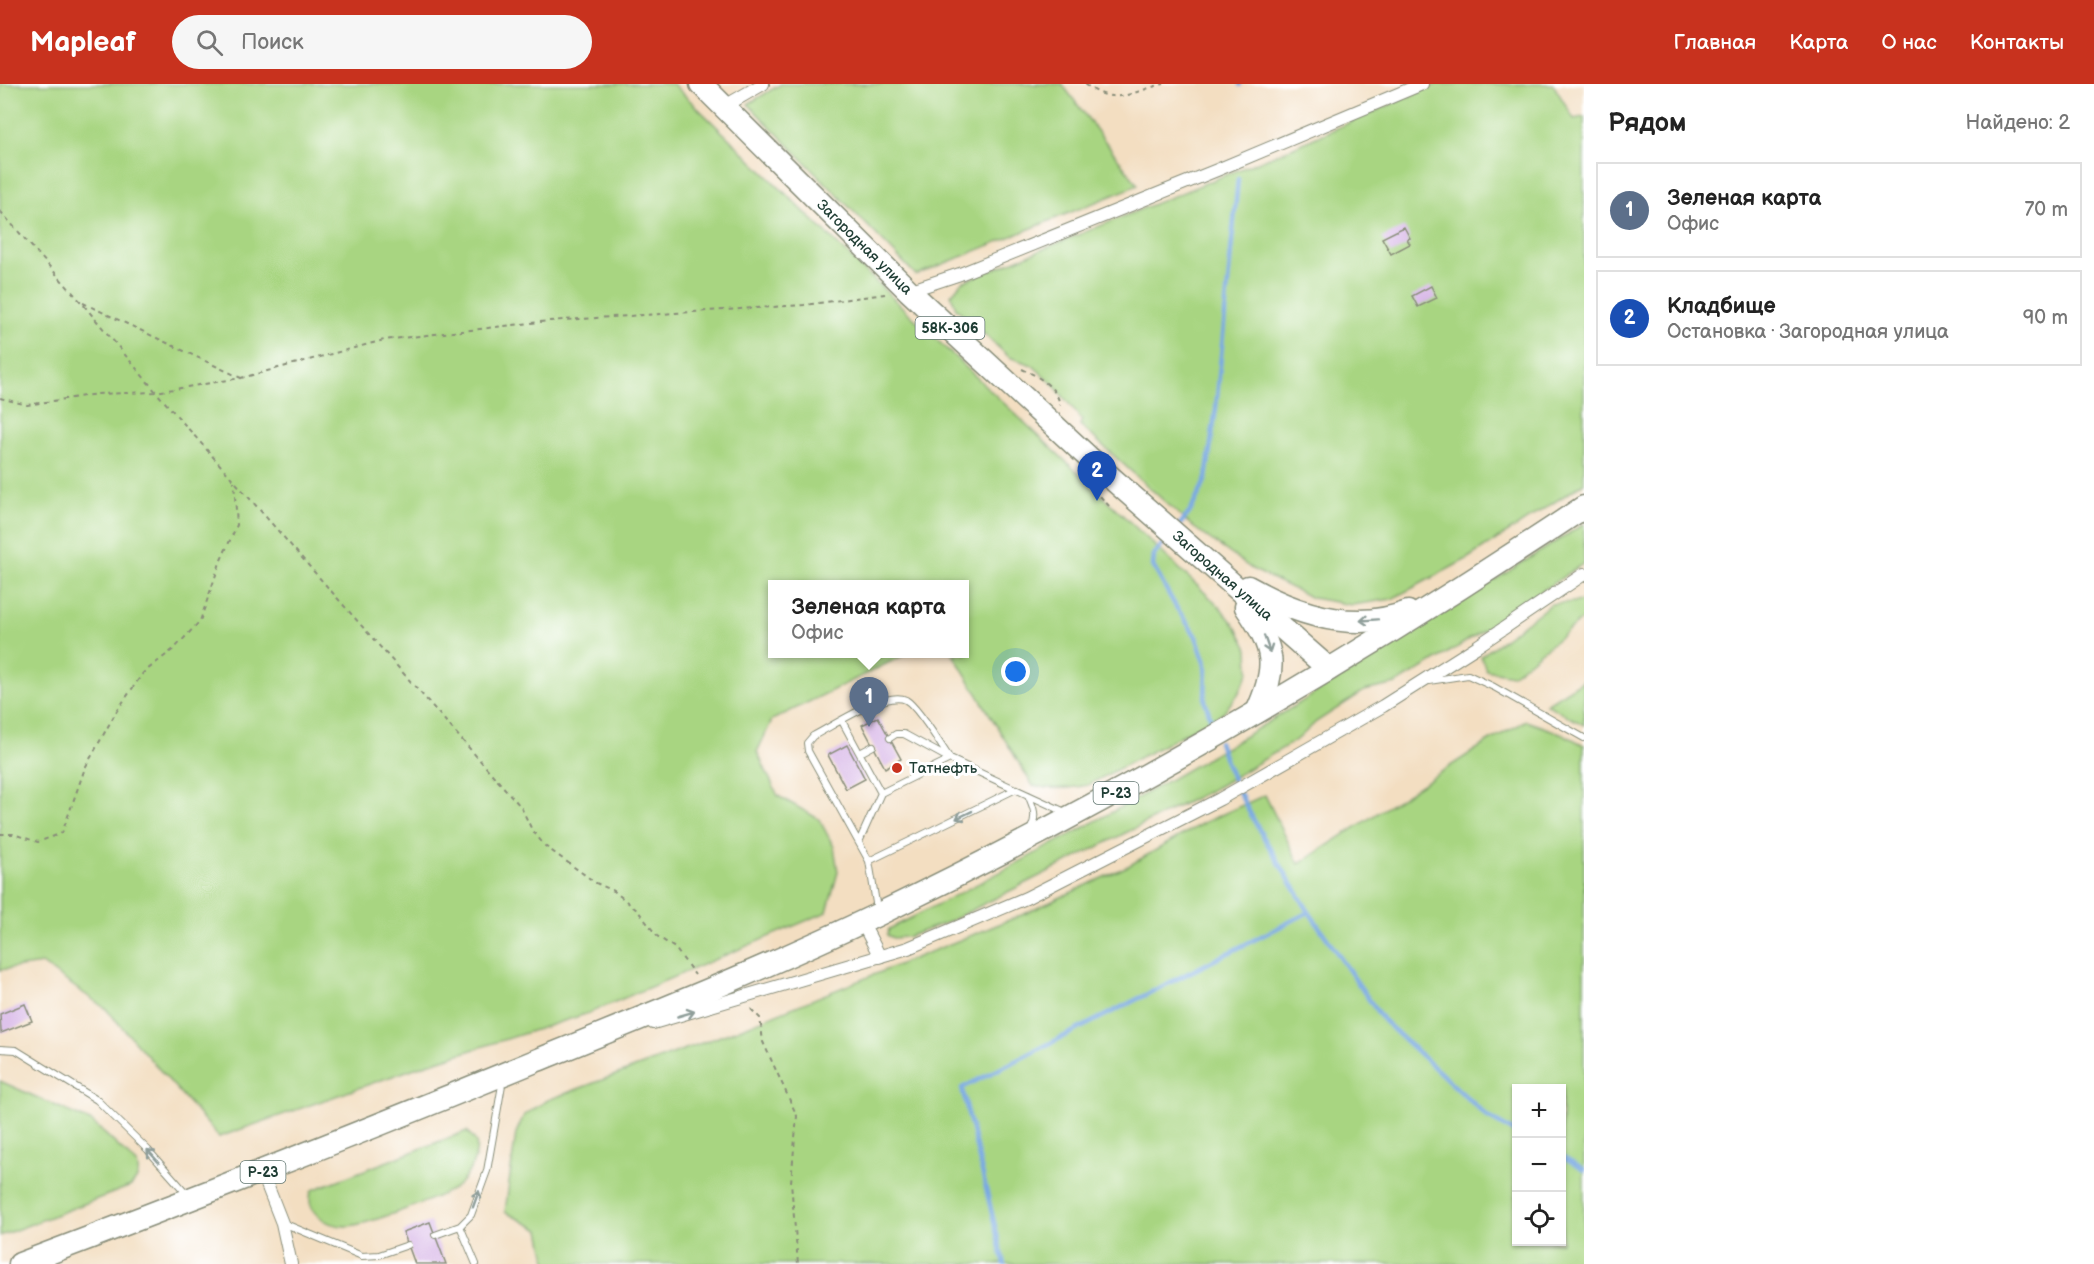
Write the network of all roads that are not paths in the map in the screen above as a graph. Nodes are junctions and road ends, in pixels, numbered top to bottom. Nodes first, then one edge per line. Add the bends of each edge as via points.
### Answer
1 (701, 84) edge
2 (763, 84) edge
3 (1422, 84) edge
4 (725, 106) junction
5 (909, 291) junction
6 (1584, 507) edge
7 (1208, 563) junction
8 (1584, 574) edge
9 (1445, 598) junction
10 (1329, 669) junction
11 (1419, 683) junction
12 (1257, 712) junction
13 (842, 721) junction
14 (890, 738) dead end
15 (1584, 738) edge
16 (873, 746) dead end
17 (860, 753) junction
18 (950, 759) junction
19 (1016, 789) junction
20 (881, 793) junction
21 (1029, 795) junction
22 (1074, 816) junction
23 (859, 842) junction
24 (1023, 842) junction
25 (870, 861) junction
26 (870, 918) junction
27 (880, 957) junction
28 (569, 1048) junction
29 (0, 1049) edge
30 (504, 1074) junction
31 (262, 1172) junction
32 (191, 1199) junction
33 (282, 1223) junction
34 (460, 1226) junction
35 (435, 1235) dead end
36 (408, 1245) dead end
37 (362, 1256) junction
38 (20, 1264) edge
39 (291, 1264) edge
40 (367, 1264) edge
41 (476, 1264) edge

1 - 4 highway, Загородная улица / 58К-306
2 - 4 street
3 - 5 street via 960,274
4 - 5 highway, Загородная улица / 58К-306
5 - 7 highway, Загородная улица / 58К-306
6 - 9 highway, Р-23
9 -> 7 highway via 1374,621 1327,619 1266,597
7 - 10 highway, Загородная улица / 58К-306
7 -> 12 highway via 1243,603 1270,648 1268,688
8 - 11 street
9 - 10 highway, Р-23
10 - 12 highway, Р-23
11 - 15 lane via 1468,675
11 - 27 street via 1220,799 946,934
12 - 22 highway, Р-23
13 - 17 lane
13 - 18 lane via 882,699 894,696 906,700
13 - 23 lane via 813,736 807,743 808,751
14 - 18 lane via 904,734
16 - 17 lane
17 - 20 lane
18 - 19 lane
18 - 20 lane
19 - 21 lane
19 -> 25 lane
20 - 23 lane
21 - 22 lane
21 - 24 lane via 1035,820
22 - 24 highway, Р-23
23 - 25 lane
24 - 26 highway, Р-23
25 - 26 lane
26 - 27 street
26 - 28 highway, Р-23
28 -> 27 street
28 - 30 highway, Р-23
32 -> 29 lane via 98,1100 16,1050
30 - 31 highway, Р-23
34 -> 30 lane via 471,1215 487,1171
31 - 32 highway, Р-23
31 - 33 street
32 - 38 highway, Р-23
33 - 37 lane
33 - 39 street
34 - 35 lane
34 - 41 lane
36 - 37 lane
37 - 40 lane

